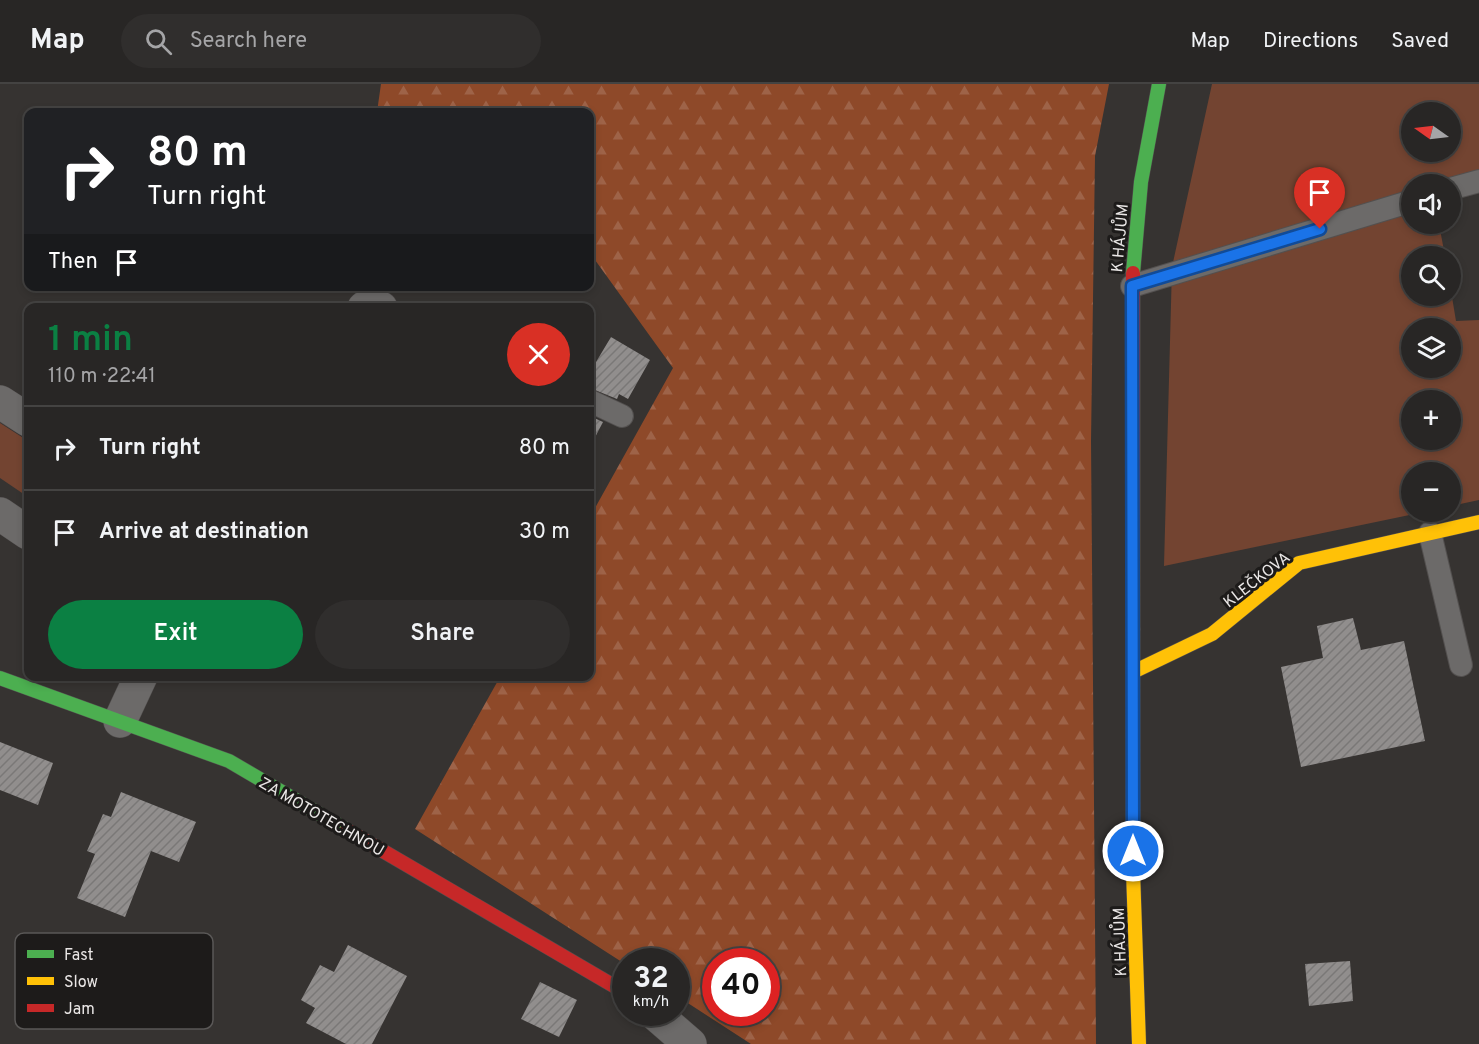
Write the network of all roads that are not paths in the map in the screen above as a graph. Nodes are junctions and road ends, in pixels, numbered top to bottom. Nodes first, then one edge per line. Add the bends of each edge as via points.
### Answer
1 (1159, 84) edge
2 (1479, 181) edge
3 (1461, 186) edge
4 (1401, 204) edge
5 (1132, 286) junction
6 (0, 402) edge
7 (594, 403) edge
8 (622, 416) dead end
9 (24, 417) edge
10 (0, 514) edge
11 (1479, 522) edge
12 (24, 530) edge
13 (1431, 533) junction
14 (1461, 665) dead end
15 (1133, 672) junction
16 (0, 678) edge
17 (139, 681) edge
18 (120, 721) junction
19 (612, 985) edge
20 (669, 1026) edge
21 (690, 1044) edge
22 (1139, 1044) edge

1 - 5 street, K HÁJŮM via 1141,182
2 - 3 lane
4 - 5 lane
5 - 15 street, K HÁJŮM
6 - 9 street
7 - 8 lane
10 - 12 street
11 - 13 street, KLEČKOVA
13 - 14 lane
13 - 15 street, KLEČKOVA via 1299,563 1212,634
15 - 22 street, K HÁJŮM via 1133,871
16 - 18 street, ZA MOTOTECHNOU
17 - 18 street
18 - 19 street, ZA MOTOTECHNOU via 229,761
20 - 21 street

